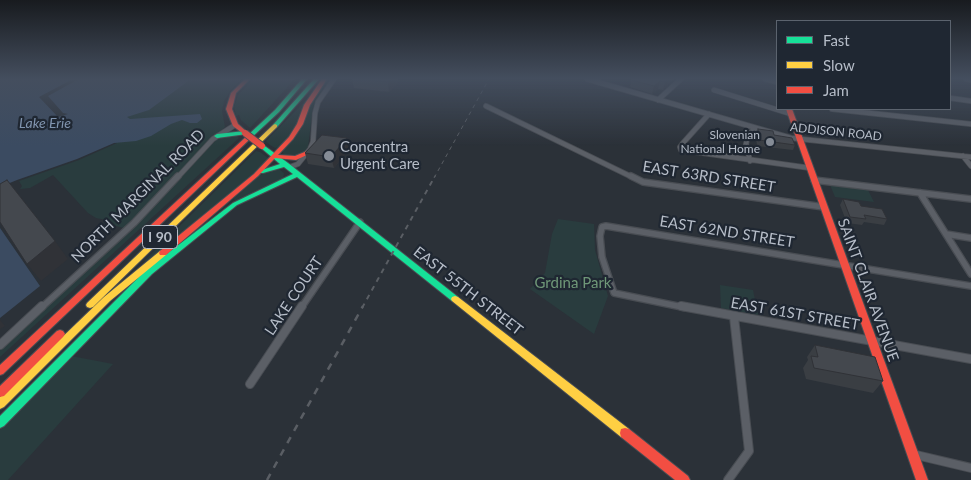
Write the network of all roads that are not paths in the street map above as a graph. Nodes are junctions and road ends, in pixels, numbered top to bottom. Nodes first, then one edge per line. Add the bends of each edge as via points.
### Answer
1 (231, 101) edge
2 (298, 101) edge
3 (309, 101) edge
4 (318, 101) edge
5 (663, 101) edge
6 (755, 101) edge
7 (285, 102) edge
8 (486, 106) dead end
9 (776, 107) edge
10 (841, 110) edge
11 (790, 111) edge
12 (709, 114) junction
13 (971, 124) edge
14 (236, 125) junction
15 (755, 128) junction
16 (244, 132) junction
17 (217, 136) junction
18 (800, 140) junction
19 (307, 153) junction
20 (276, 156) junction
21 (963, 156) junction
22 (971, 157) edge
23 (750, 161) junction
24 (288, 166) junction
25 (971, 166) edge
26 (810, 168) junction
27 (298, 174) junction
28 (256, 175) junction
29 (814, 180) junction
30 (920, 193) junction
31 (971, 199) edge
32 (824, 207) junction
33 (360, 222) junction
34 (946, 234) junction
35 (971, 238) edge
36 (844, 264) junction
37 (971, 274) edge
38 (971, 286) edge
39 (614, 293) joint
40 (734, 317) junction
41 (873, 342) junction
42 (0, 346) edge
43 (971, 359) edge
44 (0, 371) edge
45 (250, 384) dead end
46 (0, 393) edge
47 (0, 404) edge
48 (0, 423) edge
49 (912, 454) junction
50 (971, 468) edge
51 (684, 480) edge
52 (728, 480) edge
53 (922, 480) edge

1 - 14 main road via 230,115
2 - 46 main road, I 90
3 - 20 main road via 295,132
4 - 19 street via 312,144
5 - 12 street, ADDISON ROAD
6 - 9 street
7 - 44 main road, I 90
8 - 32 street, EAST 63RD STREET via 643,182
10 - 13 street
11 - 18 main road, SAINT CLAIR AVENUE
12 - 15 street, ADDISON ROAD
12 - 23 street via 680,147 681,150
14 - 16 main road, EAST 55TH STREET
14 - 17 street, NORTH MARGINAL ROAD
15 - 18 street, ADDISON ROAD
15 - 23 street via 748,135 746,144
16 - 17 main road
16 - 20 main road, EAST 55TH STREET, bridge
17 - 42 street, NORTH MARGINAL ROAD via 134,223
18 - 21 street, ADDISON ROAD
18 - 26 main road, SAINT CLAIR AVENUE
19 - 20 main road via 296,158
19 - 24 street via 298,164
20 - 24 main road, EAST 55TH STREET
20 - 28 main road
21 - 22 street, ADDISON ROAD
21 - 25 street
23 - 26 street
24 - 27 main road, EAST 55TH STREET
24 - 28 main road
26 - 29 main road, SAINT CLAIR AVENUE
27 - 33 main road, EAST 55TH STREET
27 - 48 main road via 235,204 167,258 130,291
28 - 47 main road via 101,304
29 - 30 street
29 - 32 main road, SAINT CLAIR AVENUE
30 - 31 street
30 - 34 street
32 - 36 main road, SAINT CLAIR AVENUE
33 - 45 street, LAKE COURT
33 - 51 main road, EAST 55TH STREET
34 - 35 street
34 - 37 street
36 - 38 street, EAST 62ND STREET
36 - 39 street, EAST 62ND STREET via 606,226 602,227 600,253
36 - 41 main road, SAINT CLAIR AVENUE
39 - 40 street, EAST 61ST STREET
40 - 41 street, EAST 61ST STREET
40 - 52 street via 750,442 749,451
41 - 43 street, EAST 61ST STREET
41 - 49 main road, SAINT CLAIR AVENUE
49 - 50 street
49 - 53 main road, SAINT CLAIR AVENUE

